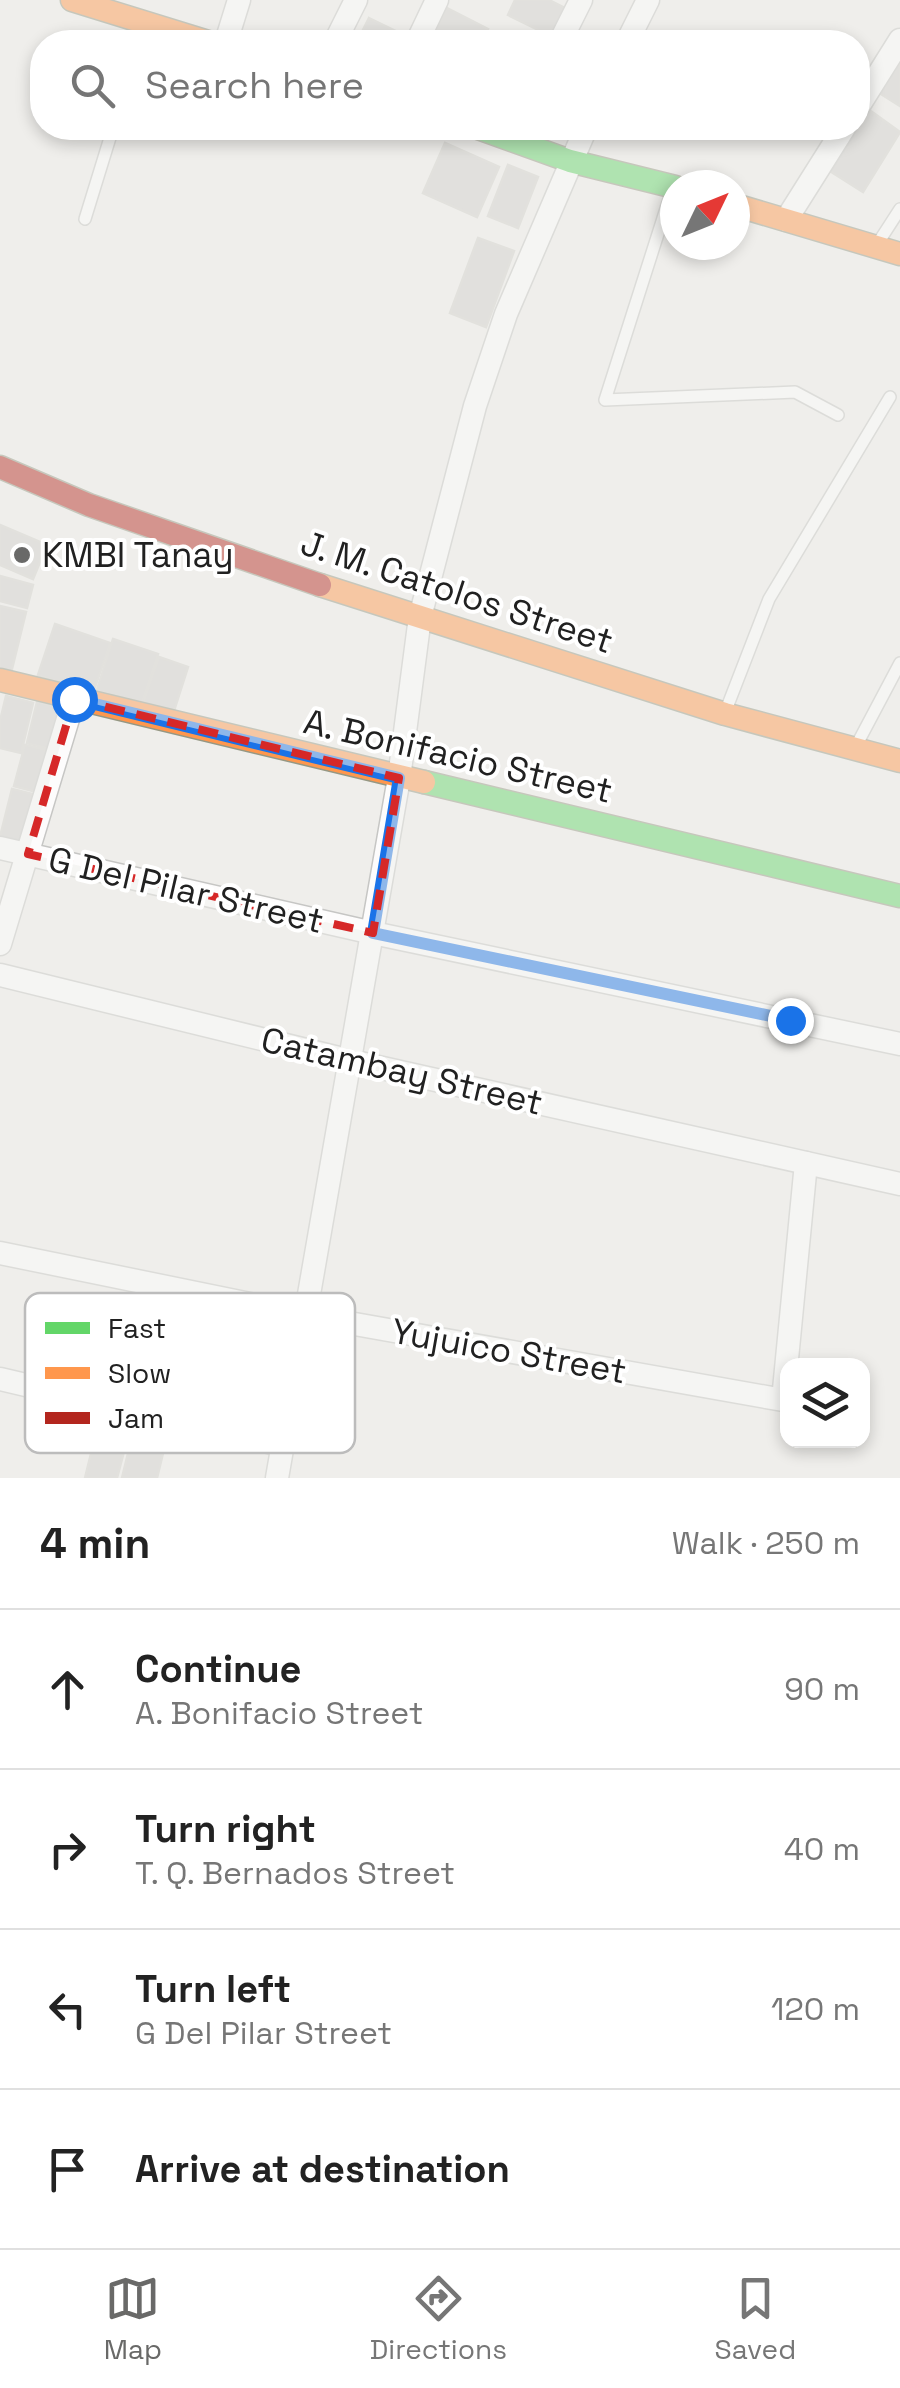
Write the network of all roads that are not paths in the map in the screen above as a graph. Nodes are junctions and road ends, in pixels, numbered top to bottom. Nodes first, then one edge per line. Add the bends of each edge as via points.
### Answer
1 (72, 0) edge
2 (239, 0) edge
3 (356, 0) edge
4 (438, 0) edge
5 (581, 0) edge
6 (648, 0) edge
7 (152, 30) edge
8 (230, 30) edge
9 (341, 30) edge
10 (422, 30) edge
11 (566, 30) edge
12 (634, 30) edge
13 (900, 40) edge
14 (870, 88) edge
15 (109, 140) edge
16 (530, 140) edge
17 (580, 140) edge
18 (836, 140) edge
19 (570, 160) junction
20 (660, 183) edge
21 (900, 208) edge
22 (750, 209) edge
23 (85, 219) dead end
24 (786, 220) junction
25 (660, 230) edge
26 (876, 247) junction
27 (900, 254) edge
28 (890, 398) dead end
29 (838, 416) dead end
30 (0, 466) edge
31 (420, 617) junction
32 (900, 663) edge
33 (0, 680) edge
34 (74, 699) junction
35 (725, 714) junction
36 (855, 748) junction
37 (900, 761) edge
38 (399, 778) junction
39 (0, 848) edge
40 (28, 854) junction
41 (900, 896) edge
42 (373, 933) junction
43 (0, 944) edge
44 (0, 975) edge
45 (900, 1044) edge
46 (351, 1061) junction
47 (806, 1163) junction
48 (900, 1184) edge
49 (0, 1252) edge
50 (198, 1293) edge
51 (308, 1293) edge
52 (355, 1324) edge
53 (0, 1379) edge
54 (25, 1385) edge
55 (280, 1453) edge
56 (277, 1478) edge

1 - 7 street
2 - 8 street
3 - 9 street
4 - 10 street
5 - 11 street
6 - 12 street
13 - 14 street
15 - 23 lane
16 - 19 street
17 - 19 street
18 - 24 street
19 - 20 street
19 - 31 street via 475,406
21 - 26 lane
22 - 24 street
24 - 26 street
25 - 29 lane via 605,400 795,392
26 - 27 street
28 - 35 lane via 769,599
30 - 31 street, J. M. Catolos Street via 250,563
31 - 35 street, J. M. Catolos Street
31 - 38 street
32 - 36 lane
33 - 34 street, A. Bonifacio Street
34 - 38 street, A. Bonifacio Street
34 - 40 street
35 - 36 street, J. M. Catolos Street
36 - 37 street, J. M. Catolos Street
38 - 41 street, A. Bonifacio Street
38 - 42 street
39 - 40 street, G Del Pilar Street
40 - 42 street, G Del Pilar Street
40 - 43 street
42 - 45 street, G Del Pilar Street
42 - 46 street
44 - 46 street, Catambay Street
46 - 47 street, Catambay Street
46 - 51 street
47 - 48 street, Catambay Street
47 - 52 street, Yujuico Street via 782,1400
49 - 50 street, Yujuico Street
53 - 54 street
55 - 56 street

